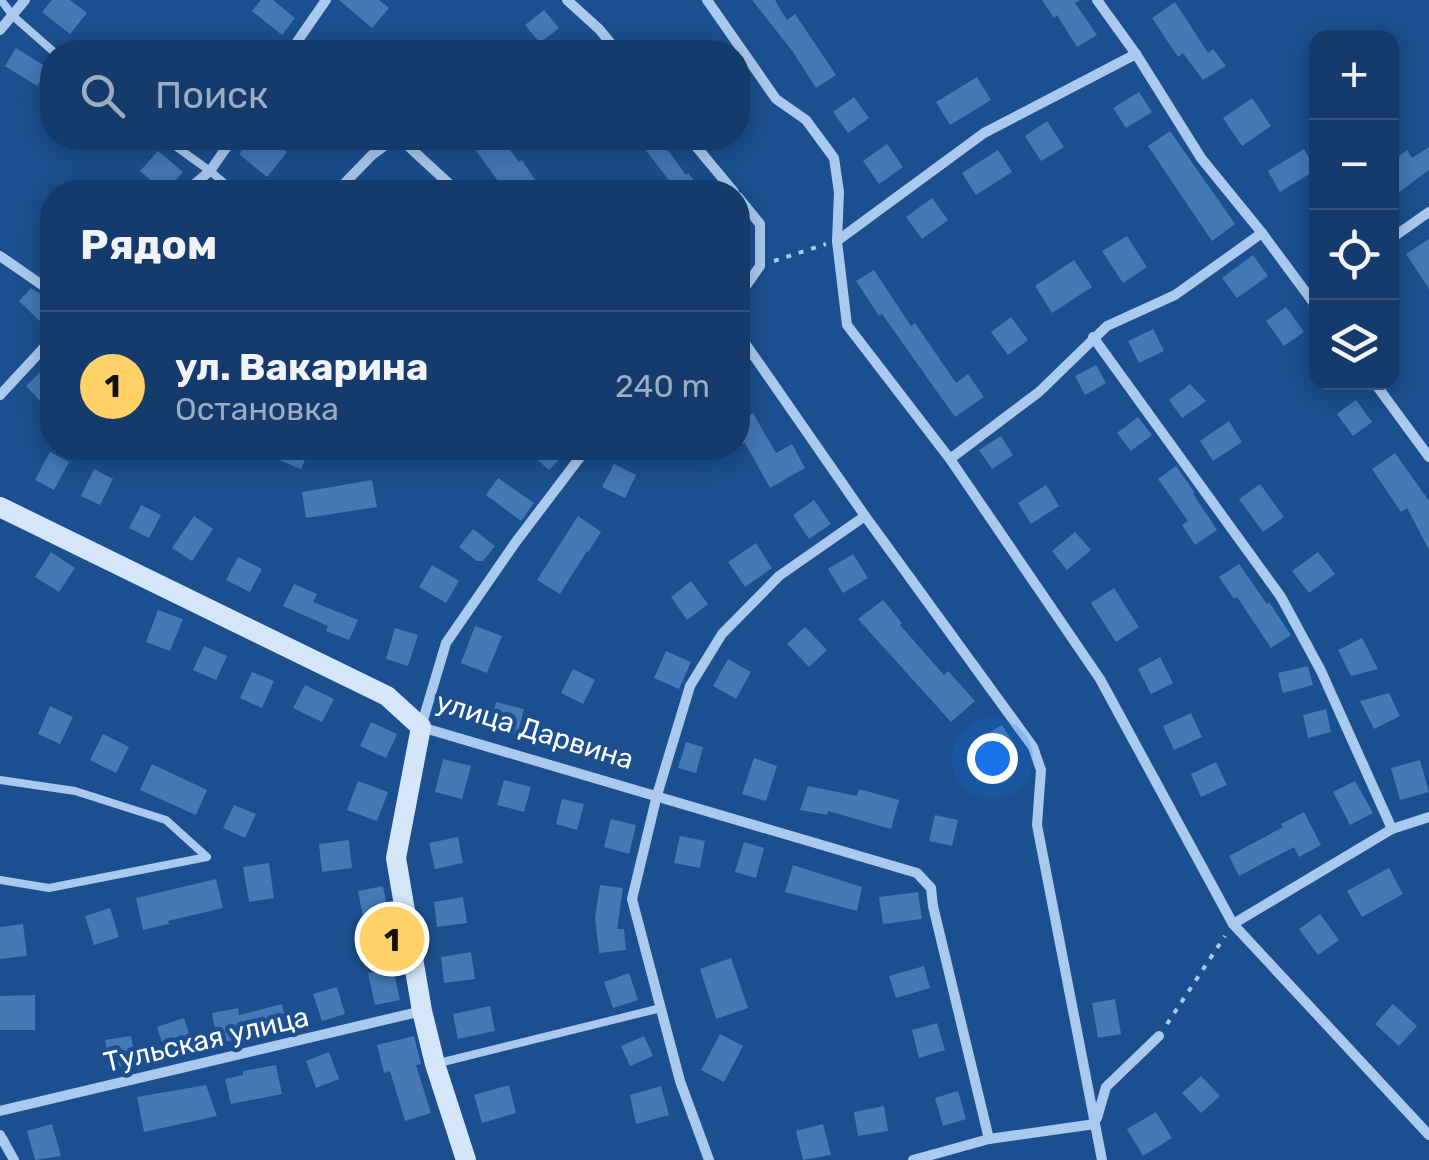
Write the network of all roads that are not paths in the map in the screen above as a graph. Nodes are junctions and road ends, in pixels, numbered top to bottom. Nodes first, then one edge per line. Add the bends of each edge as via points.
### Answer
1 (1, 0) edge
2 (25, 0) edge
3 (568, 0) edge
4 (708, 0) edge
5 (1097, 0) edge
6 (319, 2) edge
7 (13, 16) junction
8 (0, 30) edge
9 (40, 40) edge
10 (297, 40) edge
11 (608, 40) edge
12 (735, 40) edge
13 (1136, 54) junction
14 (750, 61) edge
15 (181, 150) edge
16 (225, 150) edge
17 (379, 150) edge
18 (412, 150) edge
19 (698, 150) edge
20 (210, 171) junction
21 (199, 180) edge
22 (221, 180) edge
23 (348, 180) edge
24 (445, 180) edge
25 (723, 180) edge
26 (750, 212) edge
27 (1429, 212) edge
28 (1262, 233) junction
29 (1399, 233) edge
30 (836, 241) junction
31 (0, 256) edge
32 (750, 280) edge
33 (40, 284) edge
34 (1312, 300) edge
35 (1093, 337) junction
36 (750, 350) edge
37 (40, 352) edge
38 (1380, 390) edge
39 (0, 395) edge
40 (1428, 452) edge
41 (950, 459) junction
42 (578, 460) edge
43 (0, 507) edge
44 (866, 516) junction
45 (421, 727) junction
46 (0, 780) edge
47 (657, 796) junction
48 (1429, 817) edge
49 (1392, 829) junction
50 (0, 880) edge
51 (1233, 924) junction
52 (661, 1008) junction
53 (422, 1011) junction
54 (1160, 1036) road end
55 (435, 1064) junction
56 (0, 1111) edge
57 (1096, 1124) junction
58 (1429, 1134) edge
59 (0, 1135) edge
60 (989, 1139) junction
61 (14, 1160) edge
62 (466, 1160) edge
63 (709, 1160) edge
64 (912, 1160) edge
65 (1102, 1160) edge

1 - 7 lane
2 - 7 street
3 - 11 street
4 - 12 street
5 - 13 street
6 - 10 street
7 - 8 street
7 - 9 lane
13 - 28 street via 1201,158
13 - 30 street via 984,133
14 - 30 street via 776,99 806,120 834,158
15 - 20 lane
16 - 20 street
17 - 23 street
18 - 24 street
19 - 25 street
20 - 21 street
20 - 22 lane
26 - 32 street via 760,224 760,266
27 - 29 street
28 - 34 street
28 - 35 street via 1175,295
30 - 41 street via 847,325
31 - 33 street
35 - 41 street via 1039,392
35 - 49 street via 1281,597
36 - 44 street
37 - 39 street
38 - 40 street
41 - 51 street via 1100,678
42 - 45 street via 446,643
43 - 45 street, улица Дарвина via 387,696
44 - 47 street via 779,576 722,634 690,686
44 - 57 street via 1042,770 1036,825
45 - 47 street, улица Дарвина
45 - 53 street via 396,858
46 - 50 lane via 75,791 166,820 207,858 49,888
47 - 52 street via 632,899
47 - 60 street, улица Дарвина via 917,872 931,888
48 - 49 street
49 - 51 street
51 - 58 street
52 - 55 lane
52 - 63 street
53 - 55 street
53 - 56 street, Тульская улица
54 - 57 street via 1106,1087
55 - 62 street
57 - 60 street
57 - 65 street
59 - 61 street
60 - 64 street

